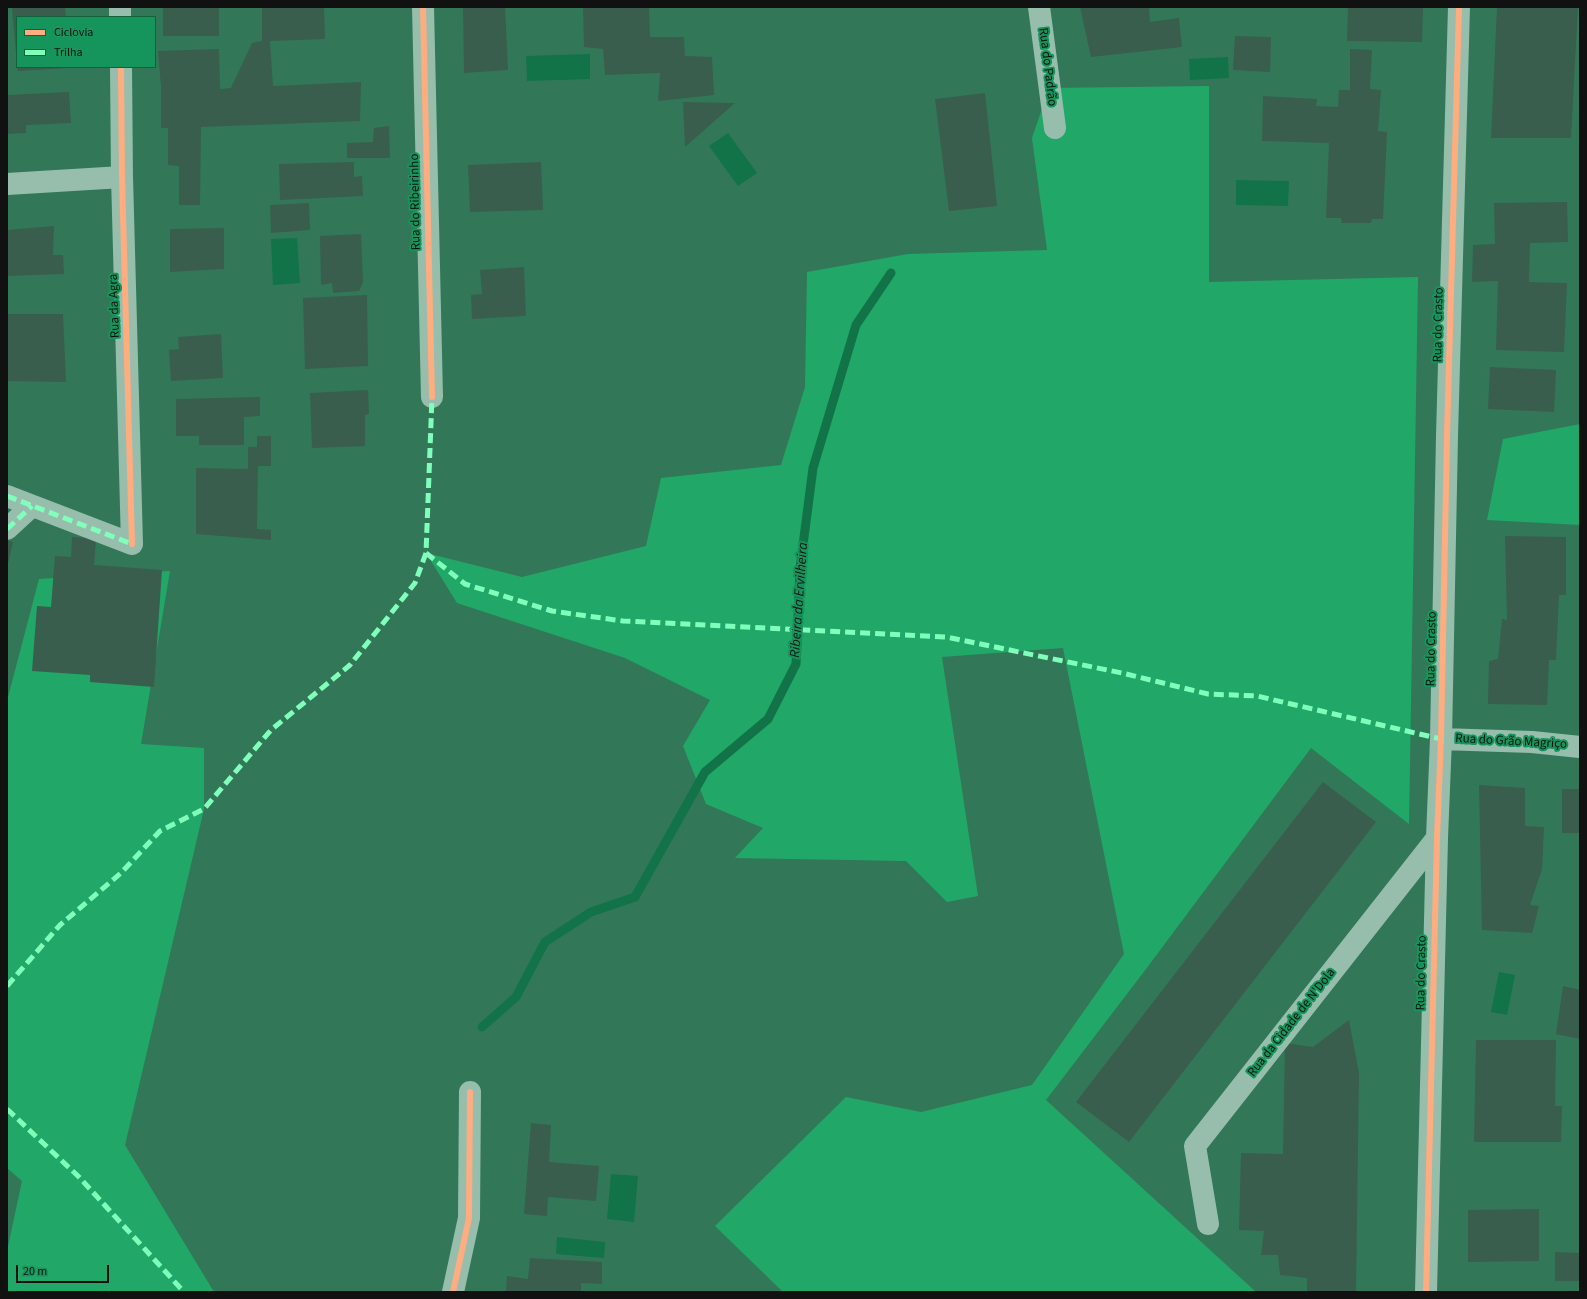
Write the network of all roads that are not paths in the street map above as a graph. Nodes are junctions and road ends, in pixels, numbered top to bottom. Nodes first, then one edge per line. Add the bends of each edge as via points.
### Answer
1 (423, 7) edge
2 (1039, 7) edge
3 (1459, 7) edge
4 (121, 68) edge
5 (1055, 128) dead end
6 (122, 177) junction
7 (7, 184) edge
8 (432, 397) dead end
9 (7, 496) edge
10 (32, 506) junction
11 (7, 529) edge
12 (1441, 739) junction
13 (1580, 747) edge
14 (1437, 838) junction
15 (470, 1092) dead end
16 (1208, 1224) dead end
17 (453, 1292) edge
18 (1426, 1292) edge

1 - 8 street, Rua do Ribeirinho
2 - 5 street, Rua do Padrão
3 - 12 street, Rua do Crasto
4 - 6 street, Rua da Agra
6 - 7 street
6 - 10 street, Rua da Agra via 132,544
9 - 10 street
10 - 11 street
12 - 13 street, Rua do Grão Magriço via 1532,742
12 - 14 street, Rua do Crasto
14 - 16 street, Rua da Cidade de N'Dola via 1195,1146
14 - 18 street, Rua do Crasto
15 - 17 street via 469,1218

